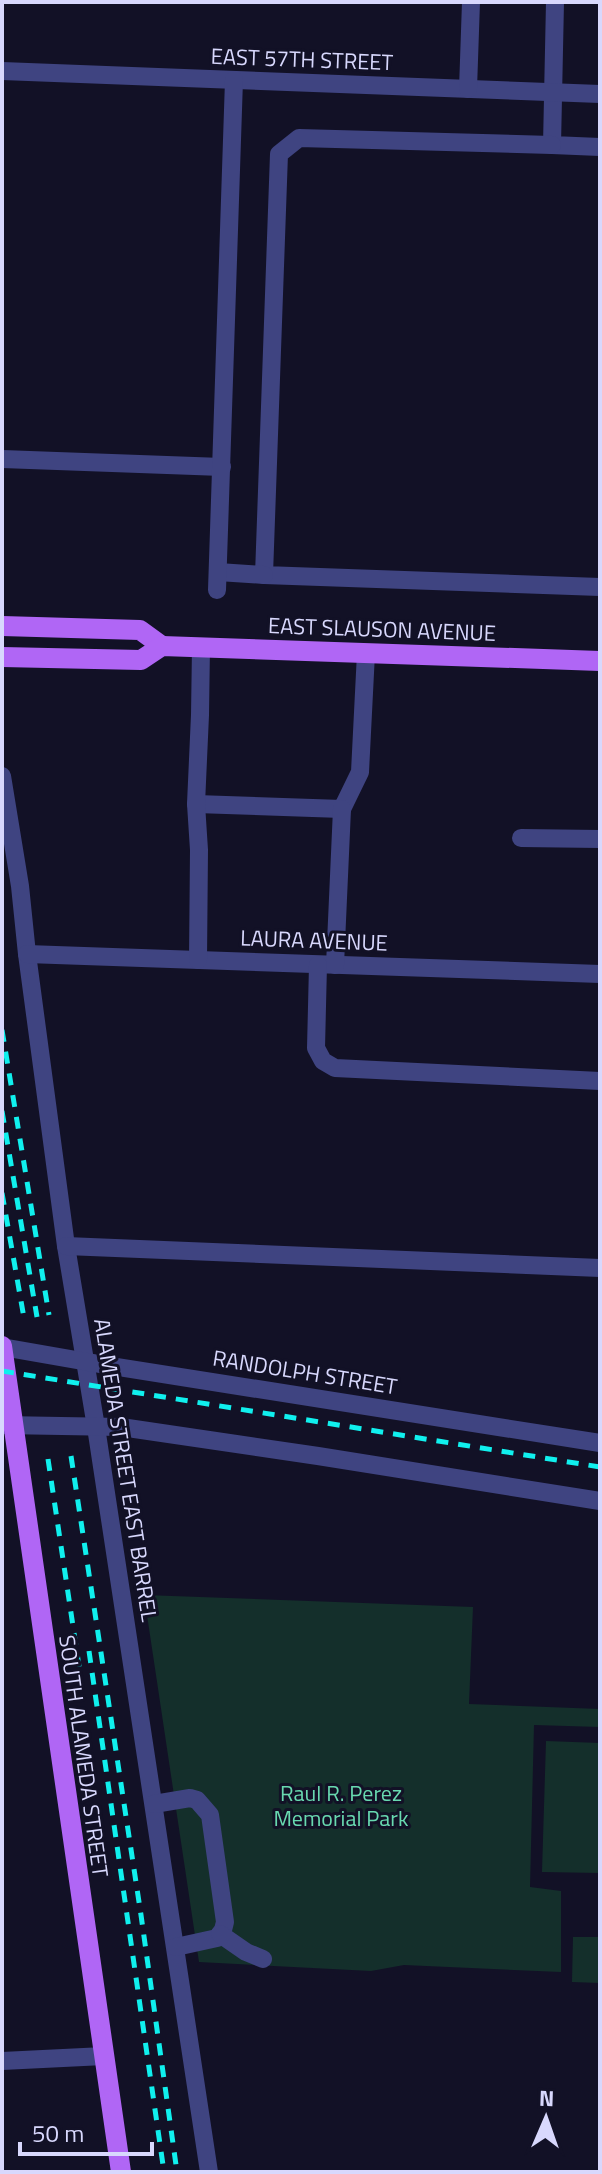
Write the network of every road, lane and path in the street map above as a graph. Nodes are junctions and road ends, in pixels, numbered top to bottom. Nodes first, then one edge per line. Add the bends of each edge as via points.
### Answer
1 (471, 2) edge
2 (555, 2) edge
3 (2, 71) edge
4 (234, 80) junction
5 (468, 89) junction
6 (553, 93) junction
7 (600, 94) edge
8 (552, 145) junction
9 (600, 147) edge
10 (2, 459) edge
11 (222, 467) junction
12 (264, 575) junction
13 (600, 587) edge
14 (2, 626) edge
15 (162, 646) junction
16 (201, 647) junction
17 (366, 653) junction
18 (2, 657) edge
19 (600, 661) edge
20 (2, 776) edge
21 (196, 804) junction
22 (342, 809) junction
23 (521, 838) dead end
24 (600, 839) edge
25 (27, 954) junction
26 (198, 960) junction
27 (326, 965) junction
28 (600, 974) edge
29 (600, 1081) edge
30 (66, 1246) junction
31 (600, 1268) edge
32 (2, 1347) edge
33 (85, 1362) junction
34 (7, 1425) edge
35 (96, 1427) junction
36 (600, 1443) edge
37 (600, 1501) edge
38 (154, 1804) junction
39 (220, 1934) junction
40 (176, 1947) junction
41 (263, 1959) dead end
42 (104, 2056) junction
43 (2, 2061) edge
44 (121, 2172) edge
45 (209, 2172) edge

1 - 5 street
2 - 6 street
3 - 4 street, EAST 57TH STREET
4 - 5 street, EAST 57TH STREET
4 - 11 street
5 - 6 street, EAST 57TH STREET
6 - 7 street, EAST 57TH STREET
6 - 8 street
8 - 9 street
8 - 12 street via 299,138 279,154
10 - 11 street
11 - 12 street via 218,581
12 - 13 street
14 - 15 main road, EAST SLAUSON AVENUE via 140,630
15 - 16 main road, EAST SLAUSON AVENUE
15 - 18 main road, EAST SLAUSON AVENUE via 141,660
16 - 17 main road, EAST SLAUSON AVENUE
16 - 21 street
17 - 19 main road, EAST SLAUSON AVENUE
17 - 22 street via 360,772
20 - 25 street, ALAMEDA STREET EAST BARREL
21 - 22 street
21 - 26 street
22 - 27 street
23 - 24 street
25 - 26 street, LAURA AVENUE
25 - 30 street, ALAMEDA STREET EAST BARREL
26 - 27 street, LAURA AVENUE
27 - 28 street, LAURA AVENUE
27 - 29 street via 316,1048 335,1068
30 - 31 street
30 - 33 street, ALAMEDA STREET EAST BARREL
32 - 33 street, RANDOLPH STREET
32 - 34 main road, SOUTH ALAMEDA STREET
33 - 35 street, ALAMEDA STREET EAST BARREL
33 - 36 street, RANDOLPH STREET
34 - 35 street
34 - 42 main road, SOUTH ALAMEDA STREET
35 - 37 street
35 - 38 street, ALAMEDA STREET EAST BARREL
38 - 39 street via 190,1798 210,1815 225,1922
38 - 40 street, ALAMEDA STREET EAST BARREL
39 - 40 street
39 - 41 street
40 - 45 street, ALAMEDA STREET EAST BARREL
42 - 43 street
42 - 44 main road, SOUTH ALAMEDA STREET

